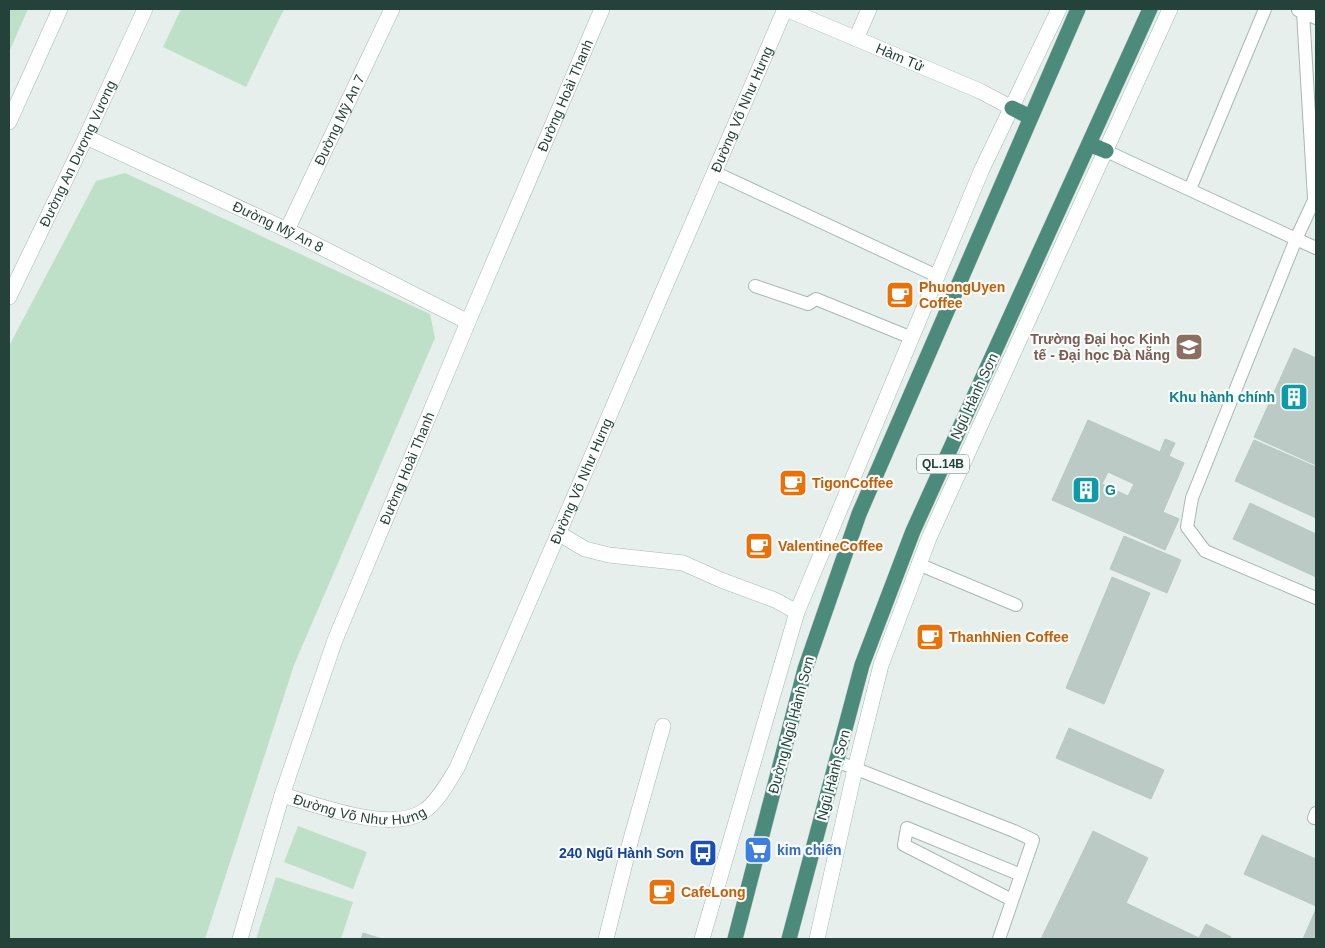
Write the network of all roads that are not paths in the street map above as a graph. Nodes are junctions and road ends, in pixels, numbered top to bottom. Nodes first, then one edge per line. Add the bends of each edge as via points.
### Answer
1 (60, 9) edge
2 (145, 9) edge
3 (392, 9) edge
4 (602, 9) edge
5 (785, 9) edge
6 (870, 9) edge
7 (1059, 9) edge
8 (1078, 9) edge
9 (1150, 9) edge
10 (1170, 9) edge
11 (1266, 9) edge
12 (1299, 10) edge
13 (1316, 18) edge
14 (856, 39) junction
15 (1012, 108) junction
16 (1030, 117) junction
17 (9, 122) edge
18 (86, 137) junction
19 (1089, 144) junction
20 (1106, 151) junction
21 (714, 172) junction
22 (1190, 189) junction
23 (1315, 197) edge
24 (287, 230) junction
25 (1296, 239) junction
26 (1316, 248) edge
27 (937, 276) junction
28 (755, 286) dead end
29 (9, 297) edge
30 (468, 322) junction
31 (912, 338) junction
32 (558, 533) junction
33 (918, 564) junction
34 (1316, 598) edge
35 (1016, 605) dead end
36 (797, 612) junction
37 (664, 726) dead end
38 (836, 762) junction
39 (856, 769) junction
40 (282, 795) junction
41 (1021, 875) junction
42 (1012, 900) junction
43 (240, 939) edge
44 (606, 939) edge
45 (702, 939) edge
46 (735, 939) edge
47 (789, 939) edge
48 (817, 939) edge
49 (999, 939) edge

1 - 17 street
2 - 18 street, Đường An Dương Vương
3 - 24 street, Đường Mỹ An 7
4 - 30 street, Đường Hoài Thanh
5 - 14 street, Hàm Tử
5 - 21 street, Đường Võ Như Hưng
6 - 14 street
7 - 15 street
8 - 16 highway
9 - 19 highway, Ngũ Hành Sơn / QL.14B
10 - 20 street, Ngũ Hành Sơn
11 - 22 lane
12 - 13 lane
12 - 23 lane
14 - 15 street, Hàm Tử
15 - 16 highway
15 - 27 street via 982,169
16 - 46 highway, Đường Ngũ Hành Sơn via 859,514 805,669
18 - 24 street, Đường Mỹ An 8
18 - 29 street, Đường An Dương Vương
19 - 20 highway
19 - 38 highway, Ngũ Hành Sơn / QL.14B via 913,531 862,665
20 - 22 lane
20 - 33 street, Ngũ Hành Sơn
21 - 27 lane
21 - 32 street, Đường Võ Như Hưng
22 - 25 lane
23 - 25 lane
24 - 30 street, Đường Mỹ An 8
25 - 26 lane
25 - 34 lane via 1192,498 1187,527 1205,551
27 - 31 street
28 - 31 lane via 808,304 816,299
30 - 40 street, Đường Hoài Thanh via 335,640
31 - 36 street
32 - 36 street via 585,549 609,555 684,563
32 - 40 street, Đường Võ Như Hưng via 456,768 444,790 424,812 404,819 379,820
33 - 35 lane
33 - 39 street, Ngũ Hành Sơn via 881,665
36 - 45 street
37 - 44 street
38 - 39 lane
38 - 47 highway, Ngũ Hành Sơn / QL.14B
39 - 41 lane via 1033,840
39 - 48 street, Ngũ Hành Sơn
40 - 43 street, Đường Hoài Thanh
41 - 42 lane
41 - 42 lane via 908,828 904,844
42 - 49 lane

